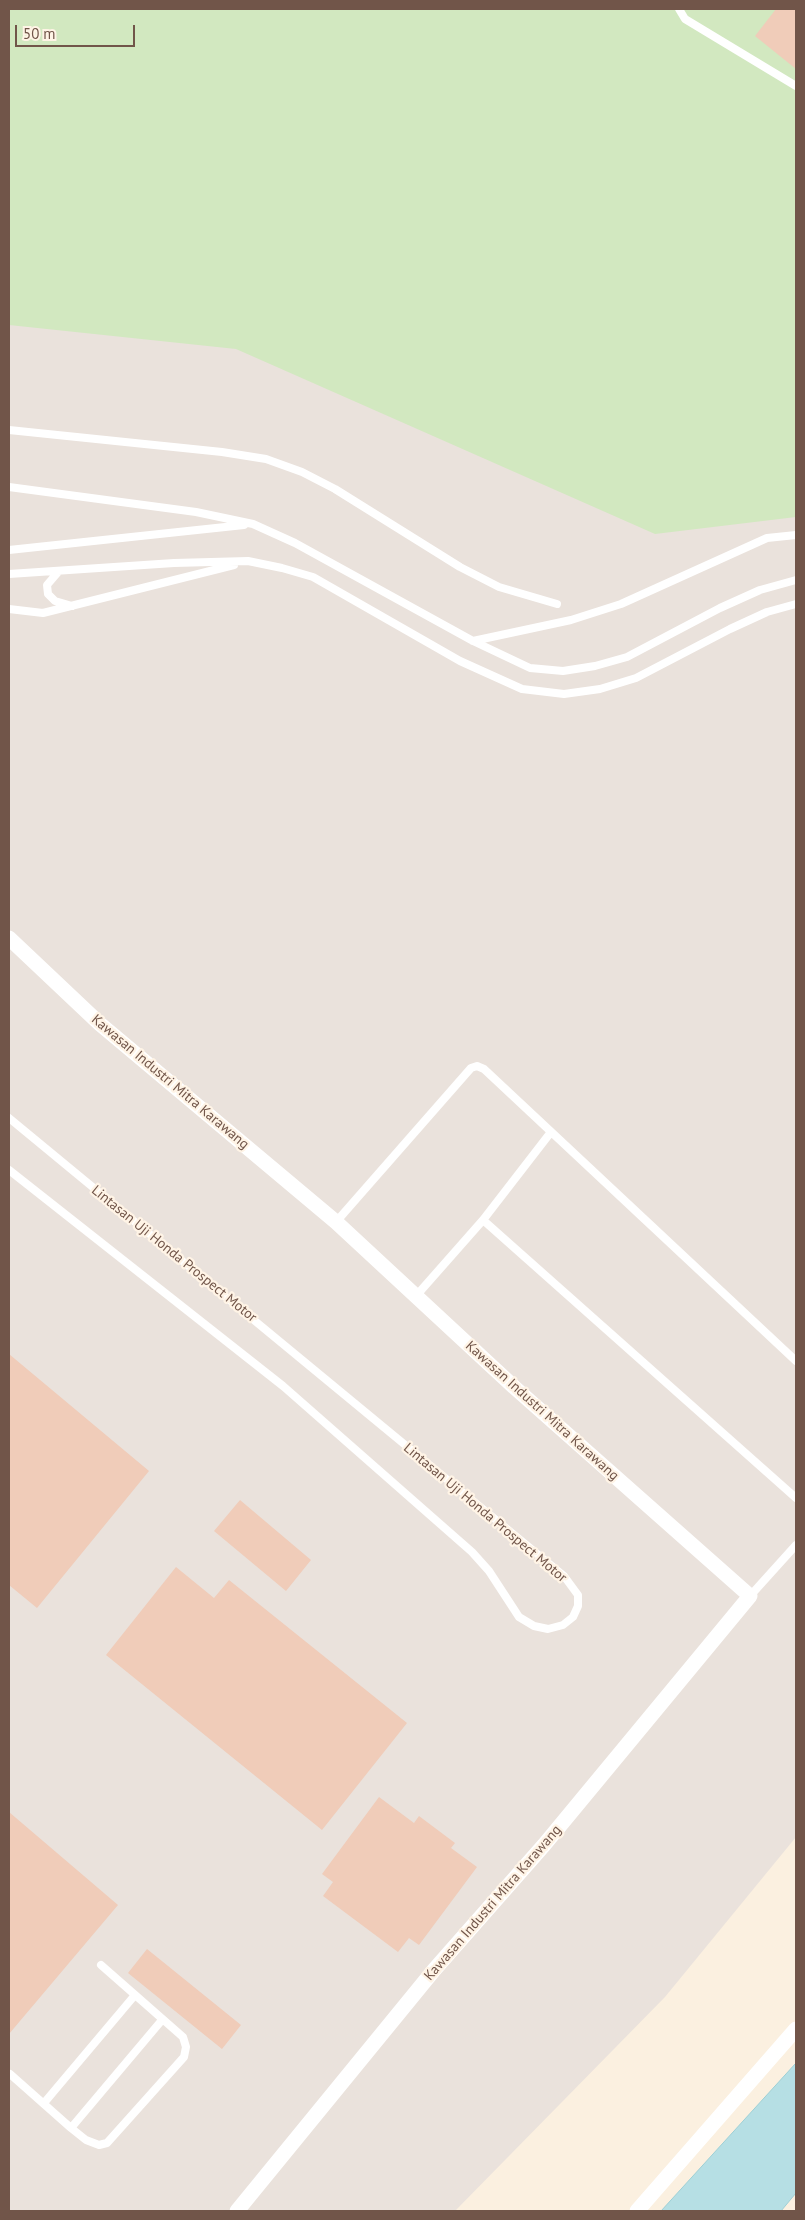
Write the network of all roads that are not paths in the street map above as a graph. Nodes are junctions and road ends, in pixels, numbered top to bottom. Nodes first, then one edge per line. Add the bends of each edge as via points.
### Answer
1 (678, 9) edge
2 (796, 86) edge
3 (9, 430) edge
4 (9, 487) edge
5 (253, 524) junction
6 (796, 535) edge
7 (9, 550) edge
8 (248, 561) junction
9 (59, 571) junction
10 (9, 574) edge
11 (796, 580) edge
12 (557, 604) dead end
13 (796, 604) edge
14 (72, 606) junction
15 (9, 609) edge
16 (473, 641) junction
17 (9, 938) edge
18 (9, 1118) edge
19 (551, 1132) junction
20 (9, 1170) edge
21 (483, 1220) junction
22 (336, 1222) junction
23 (416, 1296) junction
24 (796, 1361) edge
25 (796, 1498) edge
26 (796, 1545) edge
27 (750, 1596) junction
28 (101, 1964) dead end
29 (135, 1995) junction
30 (162, 2020) junction
31 (796, 2029) edge
32 (10, 2074) edge
33 (44, 2103) junction
34 (71, 2128) junction
35 (237, 2211) edge
36 (637, 2211) edge

1 - 2 lane via 685,19
3 - 12 lane via 266,459 335,489 460,567 499,587
4 - 5 lane via 196,512
5 - 7 lane
5 - 16 lane via 295,543
6 - 16 lane via 767,538 620,604 571,620
8 - 9 lane
8 - 13 lane via 313,577 460,661 522,689 564,694 600,689 636,678 730,629 767,612
8 - 14 lane
9 - 10 lane
9 - 14 lane via 47,585 48,594 55,601
11 - 16 lane via 760,590 627,657 595,666 563,671 530,668
14 - 15 lane via 44,613
17 - 22 street, Kawasan Industri Mitra Karawang via 100,1024
18 - 20 lane, Lintasan Uji Honda Prospect Motor via 564,1576 578,1595 573,1617 563,1626 548,1629 534,1626 519,1617 489,1571 472,1552 305,1405
19 - 21 lane
19 - 22 lane via 484,1069 471,1068
19 - 24 lane
21 - 23 lane
21 - 25 lane
22 - 23 street, Kawasan Industri Mitra Karawang
23 - 27 street, Kawasan Industri Mitra Karawang
26 - 27 lane, Kawasan Industri Mitra Karawang
27 - 35 street, Kawasan Industri Mitra Karawang via 544,1845 434,1970
28 - 29 lane
29 - 30 lane
29 - 33 lane
30 - 34 lane
30 - 34 lane via 183,2037 184,2057 108,2143 94,2144
31 - 36 street
32 - 33 lane
33 - 34 lane

